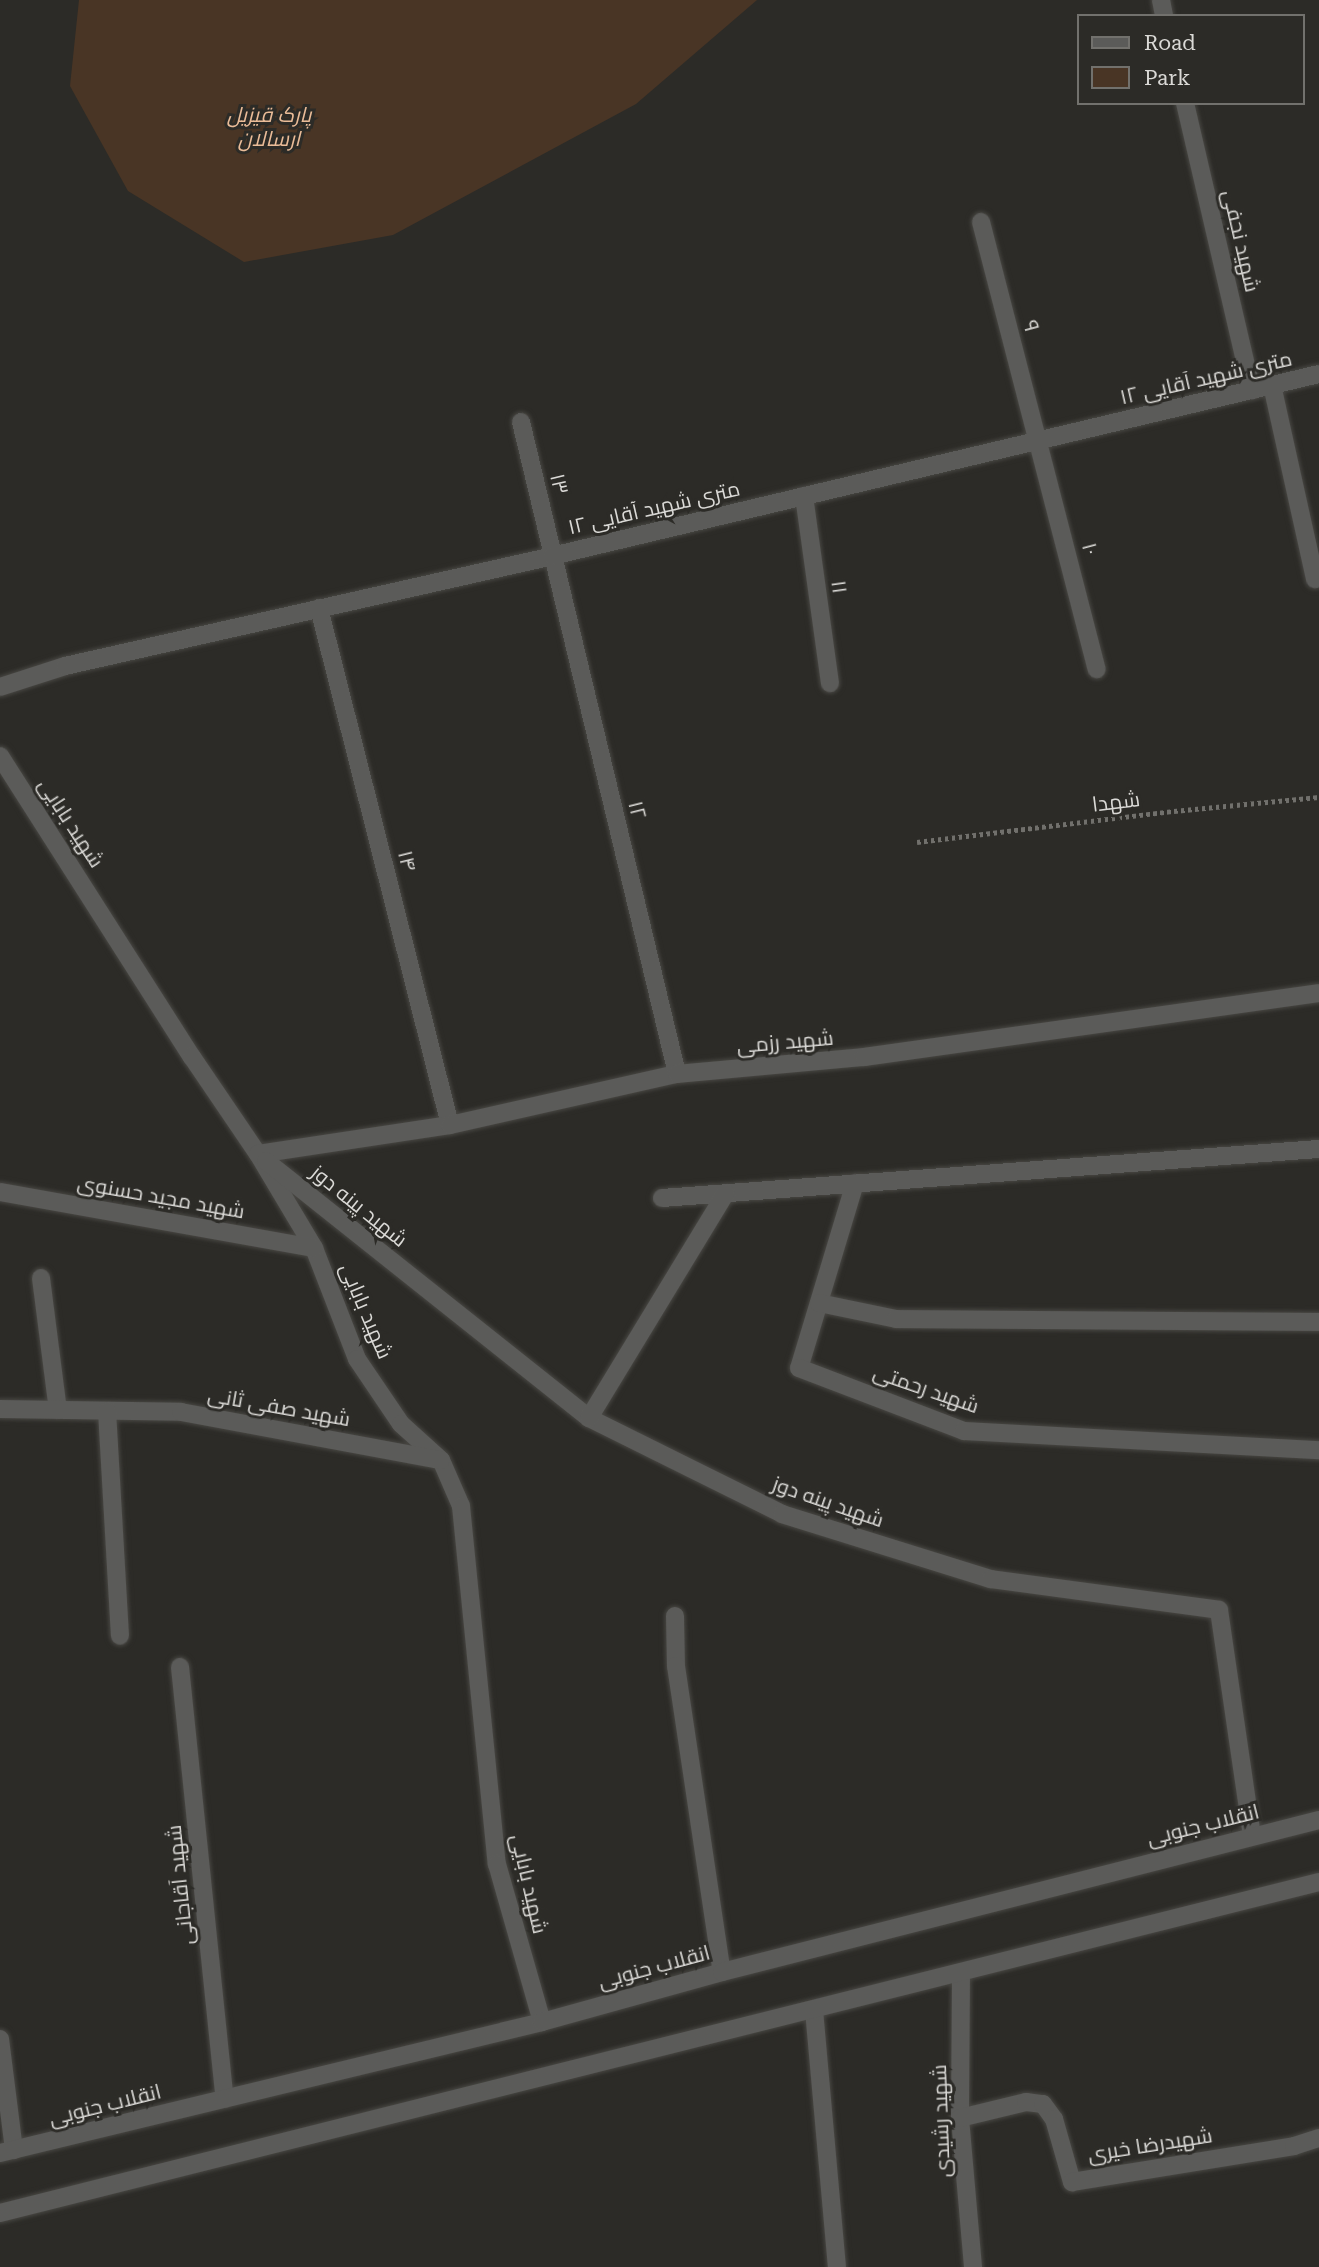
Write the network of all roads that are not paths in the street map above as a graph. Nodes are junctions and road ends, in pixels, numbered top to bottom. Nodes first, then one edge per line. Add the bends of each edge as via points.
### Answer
1 (1185, 105) edge
2 (981, 222) dead end
3 (1319, 374) edge
4 (1272, 385) junction
5 (1252, 390) junction
6 (521, 422) dead end
7 (1038, 440) junction
8 (804, 496) junction
9 (552, 556) junction
10 (1315, 579) dead end
11 (320, 608) junction
12 (1097, 669) dead end
13 (830, 683) dead end
14 (0, 687) edge
15 (0, 755) edge
16 (1319, 993) edge
17 (677, 1074) junction
18 (450, 1125) junction
19 (1319, 1149) edge
20 (258, 1154) junction
21 (855, 1184) junction
22 (0, 1192) edge
23 (726, 1193) junction
24 (662, 1198) dead end
25 (314, 1248) junction
26 (41, 1278) dead end
27 (819, 1303) junction
28 (1319, 1322) edge
29 (0, 1409) edge
30 (58, 1410) junction
31 (107, 1411) junction
32 (589, 1418) junction
33 (1319, 1450) edge
34 (441, 1460) junction
35 (675, 1616) dead end
36 (120, 1636) dead end
37 (180, 1667) dead end
38 (1319, 1820) edge
39 (1252, 1835) junction
40 (1319, 1882) edge
41 (722, 1972) junction
42 (961, 1973) junction
43 (814, 2010) junction
44 (542, 2022) junction
45 (0, 2039) edge
46 (225, 2099) junction
47 (960, 2118) junction
48 (1319, 2138) edge
49 (7, 2152) edge
50 (0, 2213) edge
51 (837, 2267) edge
52 (973, 2267) edge

1 - 5 street, شهید نجفی
2 - 7 street, ۹
3 - 4 street, ۱۲ متری شهید آقایی
4 - 5 street, ۱۲ متری شهید آقایی
4 - 10 street
5 - 7 street, ۱۲ متری شهید آقایی
6 - 9 street, ۱۳
7 - 8 street, ۱۲ متری شهید آقایی
7 - 12 street, ۱۰
8 - 9 street, ۱۲ متری شهید آقایی
8 - 13 street, ۱۱
9 - 11 street, ۱۲ متری شهید آقایی
9 - 17 street, ۱۲
11 - 14 street, ۱۲ متری شهید آقایی via 65,666
11 - 18 street, ۱۴
15 - 20 street, شهید بابایی
16 - 17 street, شهید رزمی via 863,1058
17 - 18 street, شهید رزمی
18 - 20 street, شهید رزمی
19 - 21 street
20 - 25 street, شهید بابایی
20 - 32 street, شهید پینه دوز
21 - 23 street
21 - 27 street, شهید رحمتی
22 - 25 street, شهید مجید حسنوی
23 - 24 street
23 - 32 street
25 - 34 street, شهید بابایی via 357,1359 401,1424
26 - 30 street
27 - 28 street via 897,1319
27 - 33 street, شهید رحمتی via 799,1368 964,1431
29 - 30 street, شهید صفی ثانی
30 - 31 street, شهید صفی ثانی
31 - 34 street, شهید صفی ثانی via 181,1412
31 - 36 street
32 - 39 street, شهید پینه دوز via 782,1514 991,1579 1219,1610
34 - 44 street, شهید بابایی via 461,1506 497,1864
35 - 41 street via 676,1667
37 - 46 street, شهید آقاجانی
38 - 39 street, انقلاب جنوبی
39 - 41 street, انقلاب جنوبی
40 - 42 street
41 - 44 street, انقلاب جنوبی
42 - 43 street
42 - 47 street, شهید رشیدی
43 - 50 street
43 - 51 street
44 - 46 street, انقلاب جنوبی
45 - 49 street
46 - 49 street, انقلاب جنوبی
47 - 48 street, شهیدرضا خیری via 1026,2102 1043,2104 1054,2119 1072,2182
47 - 52 street, شهید رشیدی

